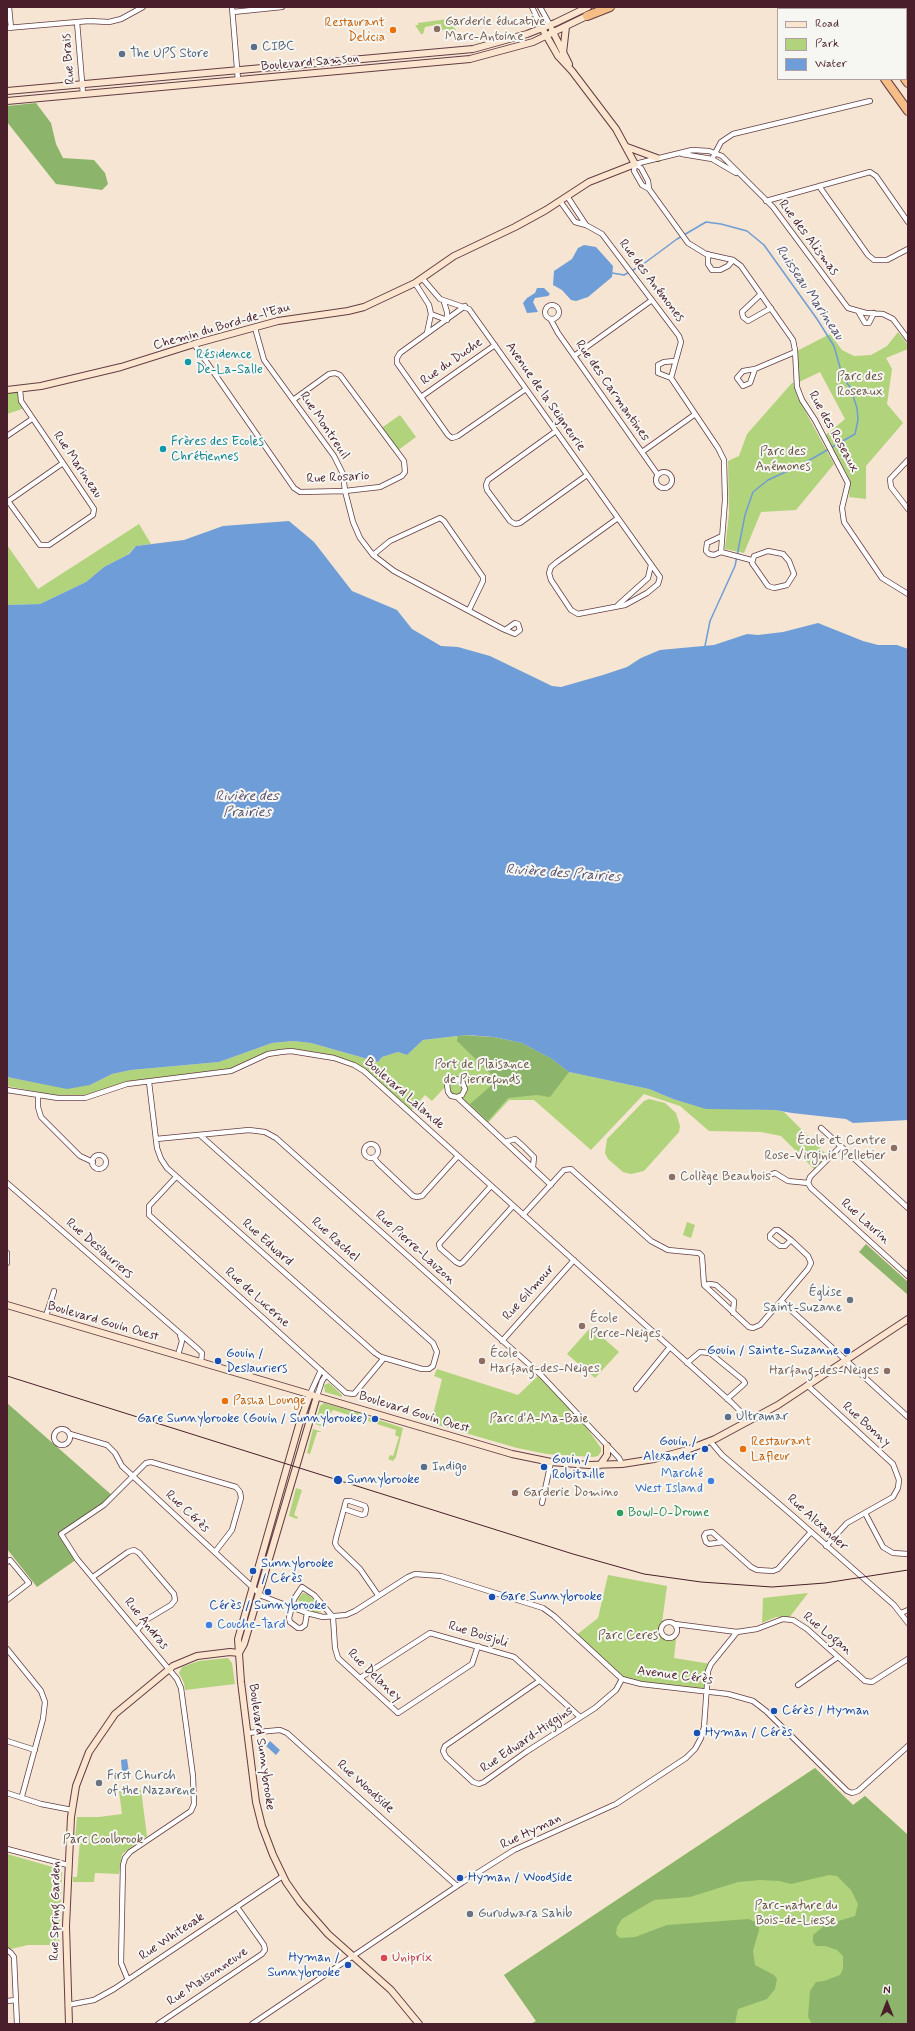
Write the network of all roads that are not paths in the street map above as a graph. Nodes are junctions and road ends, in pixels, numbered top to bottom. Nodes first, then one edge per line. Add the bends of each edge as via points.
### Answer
1 (9, 7) edge
2 (143, 7) edge
3 (282, 7) edge
4 (532, 7) edge
5 (540, 7) edge
6 (588, 7) edge
7 (605, 7) edge
8 (610, 7) edge
9 (232, 10) edge
10 (587, 16) junction
11 (77, 22) junction
12 (550, 25) junction
13 (566, 27) junction
14 (9, 28) edge
15 (542, 28) junction
16 (553, 33) junction
17 (546, 36) junction
18 (563, 53) junction
19 (238, 70) junction
20 (572, 71) junction
21 (238, 80) junction
22 (886, 80) edge
23 (82, 84) junction
24 (7, 91) edge
25 (83, 94) junction
26 (7, 101) edge
27 (870, 101) dead end
28 (908, 111) edge
29 (627, 148) junction
30 (715, 153) junction
31 (672, 154) junction
32 (657, 158) junction
33 (712, 159) junction
34 (635, 164) junction
35 (741, 176) junction
36 (819, 186) junction
37 (649, 189) junction
38 (567, 196) junction
39 (560, 201) junction
40 (766, 201) junction
41 (908, 222) edge
42 (586, 225) junction
43 (908, 250) edge
44 (708, 254) junction
45 (733, 260) junction
46 (422, 278) junction
47 (415, 282) junction
48 (761, 294) junction
49 (652, 300) junction
50 (444, 302) junction
51 (465, 306) junction
52 (771, 308) junction
53 (858, 311) junction
54 (431, 314) junction
55 (874, 314) junction
56 (447, 320) junction
57 (552, 320) dead end
58 (255, 328) junction
59 (428, 333) junction
60 (908, 339) edge
61 (194, 344) junction
62 (495, 345) junction
63 (796, 352) junction
64 (574, 356) junction
65 (675, 360) junction
66 (755, 369) dead end
67 (671, 378) junction
68 (20, 389) junction
69 (526, 389) junction
70 (7, 390) edge
71 (421, 397) junction
72 (293, 400) junction
73 (694, 415) junction
74 (32, 420) junction
75 (556, 431) junction
76 (7, 436) edge
77 (642, 452) junction
78 (908, 460) edge
79 (63, 463) junction
80 (587, 475) junction
81 (658, 475) dead end
82 (345, 491) junction
83 (7, 501) edge
84 (908, 509) edge
85 (618, 518) junction
86 (722, 536) junction
87 (720, 552) junction
88 (374, 555) junction
89 (751, 560) junction
90 (651, 565) junction
91 (908, 594) edge
92 (615, 607) junction
93 (469, 610) junction
94 (505, 630) dead end
95 (149, 1082) junction
96 (7, 1090) edge
97 (38, 1096) junction
98 (457, 1097) junction
99 (821, 1128) dead end
100 (200, 1134) junction
101 (156, 1140) junction
102 (505, 1142) junction
103 (841, 1146) junction
104 (458, 1156) junction
105 (374, 1158) dead end
106 (93, 1162) dead end
107 (532, 1167) junction
108 (767, 1176) dead end
109 (176, 1177) junction
110 (7, 1183) edge
111 (808, 1183) junction
112 (551, 1184) junction
113 (491, 1186) junction
114 (514, 1206) junction
115 (908, 1208) edge
116 (523, 1215) junction
117 (790, 1240) dead end
118 (7, 1253) edge
119 (574, 1260) junction
120 (7, 1263) edge
121 (908, 1276) edge
122 (704, 1285) junction
123 (54, 1291) dead end
124 (781, 1301) junction
125 (7, 1305) edge
126 (734, 1313) junction
127 (46, 1316) junction
128 (908, 1319) edge
129 (176, 1330) junction
130 (502, 1341) junction
131 (670, 1347) junction
132 (178, 1355) junction
133 (384, 1358) junction
134 (845, 1360) junction
135 (200, 1362) junction
136 (688, 1363) junction
137 (431, 1368) joint
138 (321, 1370) junction
139 (326, 1375) junction
140 (807, 1385) junction
141 (636, 1389) dead end
142 (310, 1394) junction
143 (317, 1396) junction
144 (727, 1399) junction
145 (908, 1417) edge
146 (750, 1421) junction
147 (70, 1434) dead end
148 (710, 1441) junction
149 (607, 1446) junction
150 (551, 1462) junction
151 (622, 1464) junction
152 (600, 1465) junction
153 (133, 1477) junction
154 (542, 1503) dead end
155 (344, 1509) junction
156 (865, 1513) junction
157 (812, 1532) junction
158 (723, 1542) dead end
159 (826, 1546) junction
160 (215, 1552) junction
161 (908, 1554) edge
162 (7, 1562) edge
163 (93, 1577) junction
164 (252, 1587) junction
165 (259, 1593) junction
166 (378, 1595) junction
167 (7, 1600) edge
168 (292, 1607) junction
169 (908, 1610) edge
170 (307, 1613) junction
171 (901, 1613) junction
172 (334, 1617) junction
173 (908, 1623) edge
174 (675, 1624) dead end
175 (138, 1630) junction
176 (738, 1632) junction
177 (478, 1646) junction
178 (7, 1649) edge
179 (239, 1653) junction
180 (838, 1657) junction
181 (908, 1659) edge
182 (169, 1669) junction
183 (360, 1678) junction
184 (622, 1679) junction
185 (539, 1681) junction
186 (798, 1685) dead end
187 (706, 1691) junction
188 (580, 1717) junction
189 (247, 1733) junction
190 (7, 1741) edge
191 (908, 1746) edge
192 (35, 1750) junction
193 (7, 1793) edge
194 (22, 1796) junction
195 (72, 1810) junction
196 (7, 1849) edge
197 (68, 1865) junction
198 (283, 1876) junction
199 (457, 1886) junction
200 (237, 1907) junction
201 (7, 1950) edge
202 (353, 1956) junction
203 (128, 1980) junction
204 (16, 2000) junction
205 (7, 2001) edge
206 (68, 2005) junction
207 (17, 2024) edge
208 (69, 2024) edge
209 (158, 2024) edge
210 (252, 2024) edge
211 (419, 2024) edge

1 - 14 street
2 - 11 street via 122,19 109,22
3 - 9 street
4 - 15 street
5 - 12 street
6 - 12 street, Boulevard Samson
7 - 10 street, Boulevard Samson
8 - 10 highway
9 - 19 street
10 - 13 street, Boulevard Samson
11 - 14 street
11 - 23 street, Rue Brais
12 - 15 street, Boulevard Samson
12 - 16 street
13 - 16 street, Boulevard Samson
13 - 18 street
15 - 17 street
15 - 19 street, Boulevard Samson via 473,49
16 - 17 street, Boulevard Samson
16 - 18 street
17 - 20 street via 558,56
17 - 21 street, Boulevard Samson via 512,49 462,60
18 - 20 street
19 - 21 street
19 - 23 street, Boulevard Samson
20 - 29 street via 616,129
21 - 25 street, Boulevard Samson
22 - 28 highway
23 - 24 street, Boulevard Samson
23 - 25 street, Rue Brais
25 - 26 street, Boulevard Samson
27 - 30 street via 733,134 721,142
29 - 32 street
29 - 34 street
30 - 31 street, Chemin du Bord-de-l'Eau via 696,150
30 - 33 street
30 - 35 street, Rue des Alismas via 730,163
31 - 32 street, Chemin du Bord-de-l'Eau
31 - 33 street, Chemin du Bord-de-l'Eau via 691,154
32 - 34 street, Chemin du Bord-de-l'Eau
33 - 35 street, Rue des Alismas
34 - 37 street via 641,168
34 - 37 street via 634,171 642,185
34 - 38 street, Chemin du Bord-de-l'Eau via 595,179
35 - 40 street, Rue des Alismas
36 - 40 street
36 - 41 street via 872,172
36 - 43 street via 874,260 887,260
37 - 44 street via 688,243
38 - 39 street, Chemin du Bord-de-l'Eau
38 - 42 street, Rue des Anémones
39 - 42 street, Rue des Anémones via 575,222
39 - 46 street, Chemin du Bord-de-l'Eau via 515,228 454,256
40 - 53 street, Rue des Alismas via 773,207 840,300 848,308
42 - 49 street, Rue des Anémones via 602,234
44 - 45 street
44 - 45 street via 708,264 712,270 720,270
45 - 48 street, Rue des Roseaux via 741,266
46 - 47 street, Chemin du Bord-de-l'Eau
46 - 50 street
47 - 54 street via 427,300
47 - 58 street, Chemin du Bord-de-l'Eau via 353,310 296,318
48 - 52 street, Rue des Roseaux
48 - 52 street via 742,312 743,317 748,321
49 - 64 street
49 - 65 street, Rue des Anémones via 679,336
50 - 51 street
50 - 56 street
51 - 56 street
51 - 62 street, Avenue de la Seigneurie
52 - 63 street, Rue des Roseaux via 793,340
53 - 55 street, Rue des Alismas
53 - 55 street, Rue des Alismas via 865,323 869,322
54 - 56 street
54 - 59 street
55 - 60 street, Rue des Alismas via 883,314 893,319
56 - 59 street
57 - 64 street, Rue des Carmantines
58 - 61 street, Chemin du Bord-de-l'Eau
58 - 72 street, Rue Montreuil via 264,360
59 - 71 street via 397,358 397,363
61 - 68 street, Chemin du Bord-de-l'Eau via 121,367
61 - 82 street, Rue Rosario via 294,488 300,492
62 - 69 street, Avenue de la Seigneurie
62 - 71 street, Rue du Duche
63 - 66 street
63 - 91 street, Rue des Roseaux via 797,387 802,400 848,483 842,508 844,522 882,578
64 - 77 street, Rue des Carmantines
65 - 67 street, Rue des Anémones
65 - 67 street via 658,365 658,373
67 - 73 street
68 - 70 street, Chemin du Bord-de-l'Eau
68 - 74 street, Rue Marineau via 21,401
69 - 71 street via 452,438
69 - 75 street, Avenue de la Seigneurie
72 - 82 street, Rue Montreuil via 334,456 342,474
72 - 82 street, Rue Rosario via 329,374 334,372 340,375 404,461 405,472 402,476 380,487
73 - 77 street
73 - 86 street via 724,460 726,500
74 - 76 street
74 - 79 street, Rue Marineau
75 - 80 street, Avenue de la Seigneurie
75 - 80 street via 488,480 487,490 515,524
77 - 81 street, Rue des Carmantines
78 - 84 street via 890,480 891,487
79 - 83 street
79 - 83 street, Rue Marineau via 94,509 93,515 49,545 40,545
80 - 85 street, Avenue de la Seigneurie
82 - 88 street, Rue Montreuil via 360,538
85 - 90 street, Avenue de la Seigneurie
85 - 92 street, Avenue de la Seigneurie via 557,562 549,573 570,610 578,614
86 - 87 street
86 - 87 street via 710,540 706,548 709,554
87 - 89 street
88 - 93 street, Rue Montreuil via 394,571
88 - 93 street via 390,541 440,518 483,577
89 - 89 street via 771,587 787,585 793,578 794,570 783,554 768,551 754,556
90 - 92 street via 648,578
90 - 92 street, Avenue de la Seigneurie via 660,577 658,584 625,605
93 - 94 street, Rue Montreuil
95 - 97 street, Boulevard Lalande via 121,1085 85,1098
95 - 101 street, Rue Edward
95 - 104 street, Boulevard Lalande via 231,1071 261,1056 282,1052 334,1058 354,1064 362,1070
96 - 97 street, Boulevard Lalande
97 - 106 street via 41,1117 80,1156
98 - 98 street via 464,1092 465,1086 462,1081 453,1079 446,1089 451,1096
98 - 102 street
99 - 103 street
100 - 101 street, Rue Pierre-Lauzon
100 - 130 street, Rue Pierre-Lauzon via 254,1130 276,1138
100 - 137 street, Rue Rachel via 433,1343 437,1354
101 - 109 street, Rue Edward via 161,1159
102 - 107 street
102 - 107 street via 515,1140 523,1146 534,1157
103 - 111 street via 810,1177
103 - 115 street
104 - 105 street via 422,1196 417,1198
104 - 113 street, Boulevard Lalande
107 - 112 street
108 - 111 street via 775,1173 788,1181
109 - 133 street, Rue Edward via 371,1350
109 - 138 street, Rue de Lucerne via 149,1206 149,1215
110 - 129 street, Rue Deslauriers
111 - 121 street, Rue Laurin
112 - 116 street
112 - 122 street via 564,1170 571,1169 651,1241 668,1250 699,1253 702,1256
113 - 114 street, Boulevard Lalande
113 - 114 street via 439,1244 456,1262 463,1262
114 - 116 street, Boulevard Lalande
116 - 119 street, Boulevard Lalande
117 - 124 street via 808,1256 810,1263 808,1269
118 - 120 street
119 - 130 street, Rue Gilmour
119 - 131 street, Boulevard Lalande
122 - 126 street
122 - 126 street via 716,1285 734,1301
123 - 127 street
124 - 126 street via 756,1327 749,1327
124 - 134 street
125 - 127 street, Boulevard Gouin Ouest
127 - 132 street, Boulevard Gouin Ouest
128 - 134 street, Boulevard Gouin Ouest
129 - 132 street via 182,1340
129 - 135 street, Rue Deslauriers via 201,1352
130 - 149 street, Rue Pierre-Lauzon via 541,1375
131 - 136 street, Boulevard Lalande
131 - 141 street
132 - 135 street, Boulevard Gouin Ouest
133 - 137 street, Rue Edward via 425,1369
133 - 139 street, Rue de Lucerne via 353,1395 346,1393
134 - 140 street, Boulevard Gouin Ouest
134 - 145 street
135 - 142 street, Boulevard Gouin Ouest
136 - 144 street, Boulevard Lalande
136 - 144 street via 700,1352 710,1353 743,1380 745,1383
138 - 139 street, Rue de Lucerne
138 - 142 street, Boulevard Sunnybrooke
139 - 143 street, Boulevard Sunnybrooke
140 - 146 street, Boulevard Gouin Ouest
140 - 156 street, Rue Bonny via 894,1464 897,1470 898,1488 893,1496
142 - 143 street, Boulevard Gouin Ouest
142 - 164 street, Boulevard Sunnybrooke via 300,1420
143 - 150 street, Boulevard Gouin Ouest via 512,1454
143 - 165 street, Boulevard Sunnybrooke
144 - 146 street, Boulevard Lalande
146 - 148 street, Boulevard Gouin Ouest
147 - 153 street, Rue Cérès via 107,1445
148 - 151 street, Boulevard Gouin Ouest via 671,1455
148 - 157 street, Rue Alexander via 722,1455
149 - 151 street, Rue Pierre-Lauzon
149 - 152 street via 607,1455
150 - 152 street, Boulevard Gouin Ouest
150 - 154 street
151 - 152 street, Boulevard Gouin Ouest
153 - 160 street, Rue Cérès
153 - 160 street, Rue Andras via 146,1463 151,1462 236,1487 241,1498 232,1530
153 - 163 street, Rue Andras via 104,1505 61,1534 77,1559
155 - 155 street via 348,1500 365,1506 366,1509 362,1515
155 - 166 street via 335,1543 360,1569
156 - 159 street, Rue Bonny via 847,1523
156 - 161 street via 882,1547 893,1553
157 - 158 street via 778,1569 773,1570 757,1570
157 - 159 street, Rue Alexander
159 - 171 street, Rue Alexander
160 - 164 street, Rue Cérès
162 - 167 street via 10,1560 29,1583
163 - 175 street, Rue Andras
163 - 175 street via 128,1552 134,1550 140,1553 174,1594 175,1600 171,1606 146,1620
164 - 165 street, Rue Cérès
164 - 179 street, Boulevard Sunnybrooke via 239,1633
165 - 168 street, Rue Cérès
165 - 179 street, Boulevard Sunnybrooke
166 - 172 street, Avenue Cérès via 355,1611
166 - 184 street, Avenue Cérès via 408,1577 424,1574 450,1578 514,1598 543,1608 554,1616
168 - 170 street, Rue Cérès
168 - 170 street via 288,1618 298,1628 305,1625
168 - 172 street via 300,1589 305,1587
169 - 171 street
170 - 172 street, Rue Cérès
171 - 173 street, Rue Alexander
172 - 183 street, Rue Delaney via 336,1654
174 - 176 street, Rue Logan
175 - 182 street, Rue Andras
176 - 180 street, Rue Logan via 757,1629 783,1619 792,1620 807,1628
176 - 187 street, Rue Hyman via 711,1664
177 - 183 street, Rue Boisjoli via 430,1633
177 - 183 street, Rue Delaney via 472,1664 398,1713
177 - 185 street, Rue Boisjoli via 514,1657
178 - 192 street via 41,1690 45,1702
179 - 182 street, Rue Spring Garden via 227,1652 194,1657 181,1661
179 - 189 street, Boulevard Sunnybrooke
180 - 181 street, Rue Logan via 865,1681 872,1682
180 - 186 street
182 - 195 street, Rue Spring Garden via 126,1704 99,1734 80,1772
182 - 203 street, Rue Andras via 181,1688 193,1776 194,1804 191,1811 125,1858 121,1964
184 - 187 street, Avenue Cérès via 641,1684
184 - 188 street, Rue Edward-Higgins via 608,1698
185 - 188 street, Rue Boisjoli
185 - 188 street, Rue Edward-Higgins via 445,1746 443,1751 446,1757 473,1782 479,1784
187 - 191 street, Avenue Cérès via 741,1696 753,1701 852,1793 858,1791
187 - 199 street, Rue Hyman via 701,1738 696,1749 686,1758 616,1804 514,1850
189 - 198 street, Boulevard Sunnybrooke via 258,1812 269,1846
189 - 199 street, Rue Woodside via 280,1730 287,1732
190 - 192 street
192 - 194 street
193 - 194 street
194 - 195 street via 41,1804
195 - 197 street, Rue Spring Garden
196 - 197 street
197 - 206 street, Rue Spring Garden
198 - 200 street, Rue Whiteoak
198 - 202 street, Boulevard Sunnybrooke via 312,1917
199 - 202 street, Rue Hyman
200 - 203 street, Rue Whiteoak
200 - 209 street, Rue Maisonneuve via 265,1950
201 - 204 street via 14,1957
202 - 210 street, Rue Hyman
202 - 211 street, Boulevard Sunnybrooke via 390,1990
203 - 206 street, Rue Whiteoak via 94,2000
204 - 205 street
204 - 207 street
206 - 208 street, Rue Spring Garden

